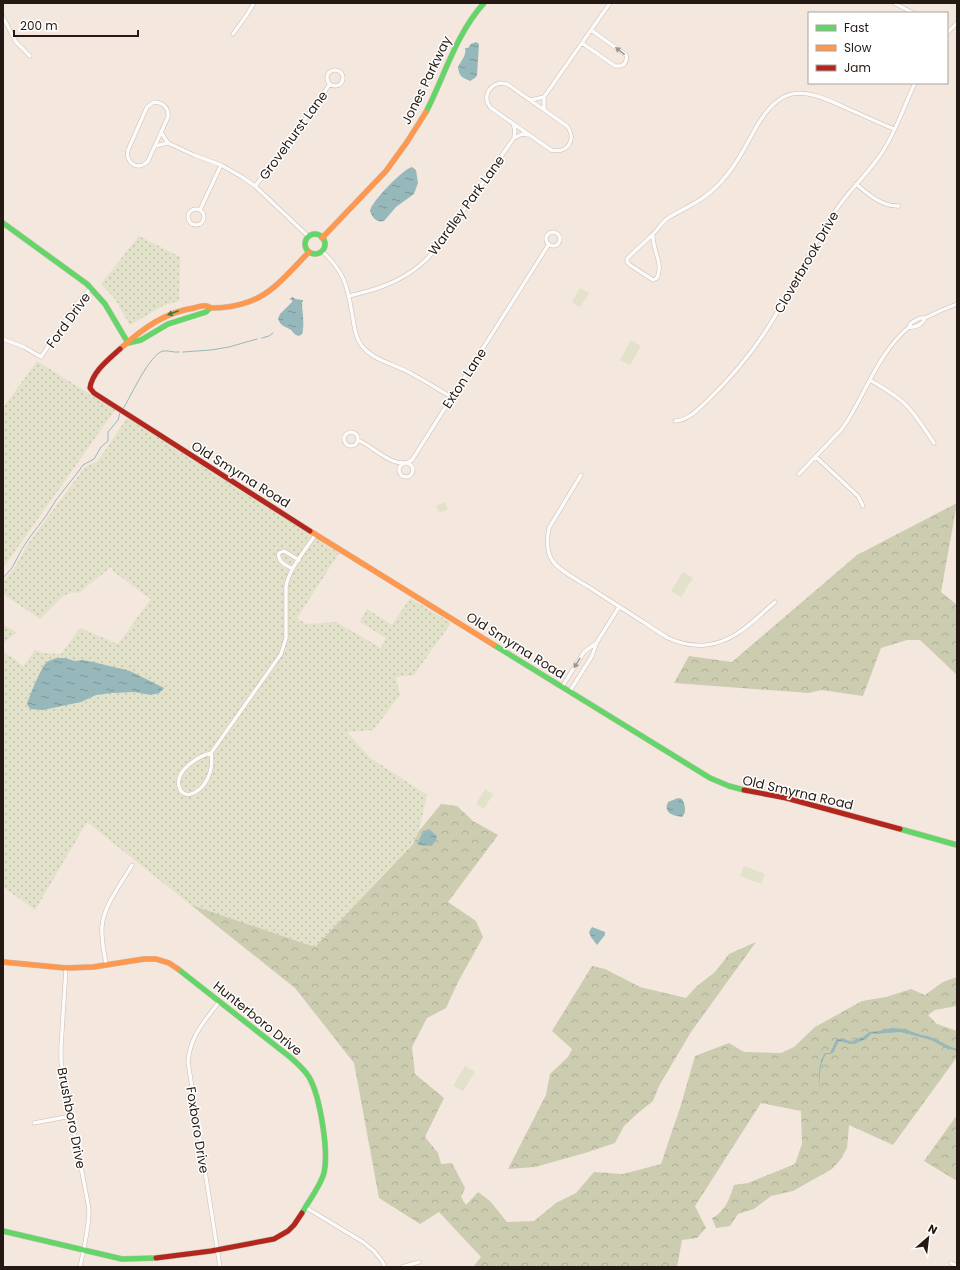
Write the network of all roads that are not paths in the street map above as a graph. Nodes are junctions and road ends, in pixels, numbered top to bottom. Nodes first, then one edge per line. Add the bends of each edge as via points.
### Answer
1 (254, 3) edge
2 (484, 3) edge
3 (610, 3) edge
4 (894, 3) edge
5 (911, 12) edge
6 (3, 17) edge
7 (957, 23) edge
8 (591, 30) junction
9 (948, 32) edge
10 (233, 34) dead end
11 (582, 43) junction
12 (30, 56) dead end
13 (330, 84) junction
14 (915, 84) edge
15 (544, 97) junction
16 (531, 100) junction
17 (544, 110) junction
18 (513, 124) junction
19 (894, 129) junction
20 (161, 132) junction
21 (528, 135) junction
22 (514, 138) junction
23 (168, 143) junction
24 (155, 146) junction
25 (221, 165) junction
26 (856, 184) junction
27 (255, 186) junction
28 (899, 206) dead end
29 (200, 210) junction
30 (3, 224) edge
31 (653, 235) junction
32 (309, 238) junction
33 (322, 238) junction
34 (549, 244) dead end
35 (322, 251) junction
36 (309, 252) junction
37 (91, 288) junction
38 (349, 296) junction
39 (957, 304) edge
40 (210, 308) junction
41 (3, 339) edge
42 (128, 343) junction
43 (870, 380) junction
44 (451, 398) junction
45 (675, 421) dead end
46 (358, 440) dead end
47 (934, 443) dead end
48 (816, 457) junction
49 (799, 474) dead end
50 (582, 475) dead end
51 (863, 506) dead end
52 (316, 534) junction
53 (299, 560) junction
54 (293, 569) junction
55 (775, 602) dead end
56 (619, 607) junction
57 (597, 642) junction
58 (562, 687) junction
59 (570, 691) junction
60 (239, 705) dead end
61 (244, 708) junction
62 (211, 753) junction
63 (957, 845) edge
64 (132, 865) dead end
65 (3, 962) edge
66 (106, 964) junction
67 (66, 968) junction
68 (219, 1002) junction
69 (71, 1116) junction
70 (34, 1123) dead end
71 (305, 1207) junction
72 (3, 1231) edge
73 (84, 1250) junction
74 (217, 1250) junction
75 (419, 1262) dead end
76 (950, 1263) dead end
77 (957, 1266) edge
78 (80, 1267) edge
79 (220, 1267) edge
80 (385, 1267) edge
81 (402, 1267) edge

1 - 10 street
2 - 33 street, Jones Parkway via 461,34 428,107 396,159
3 - 8 street
4 - 5 street
6 - 12 street via 16,42
7 - 9 street
8 - 11 street
11 -> 8 street via 615,66 625,63 626,54
11 - 15 street
13 - 13 street, Grovehurst Lane via 337,85 341,82 343,77 338,70 329,73 327,78
13 - 27 street, Grovehurst Lane via 286,148
14 - 19 street, Cloverbrook Drive
15 - 16 street
15 - 17 street
16 - 17 street
16 - 18 street via 507,84 497,83 490,89 486,99 490,107
17 - 21 street via 568,128 571,135 569,145 553,151
18 - 21 street
18 - 22 street
19 - 26 street, Cloverbrook Drive via 880,155
19 - 31 street via 818,96 800,93 788,96 770,108 738,161 717,187 699,201 666,219
20 - 23 street
20 - 24 street
20 - 24 street via 168,111 163,104 154,102 147,107 128,150 129,161 136,166 145,164
21 - 22 street via 522,134
22 - 38 street, Wardley Park Lane via 427,259 395,282
23 - 24 street
23 - 25 street
25 - 27 street
25 - 29 street
26 - 28 street via 882,203
26 - 45 street, Cloverbrook Drive via 831,217 772,321 750,353 702,405 687,418
27 - 32 street
29 - 29 street via 194,209 190,212 188,217 192,224 197,225 203,220 204,215
30 - 37 street
31 - 31 street via 626,260 654,280 658,275 659,260
32 - 33 street via 318,235
32 - 36 street via 306,243
33 - 35 street via 325,244
34 - 44 street, Exton Lane
35 - 36 street via 315,254
35 - 38 street via 337,267
36 - 40 street via 276,286 261,296 242,304
37 - 41 street, Ford Drive via 76,305 41,357
37 - 42 street via 105,304
38 - 44 street via 356,336 360,344 380,359 415,375
39 - 43 street via 915,320 891,344
40 - 42 street via 206,312 168,324 141,340
40 -> 42 street via 206,306 176,311 151,324
42 - 52 street, Old Smyrna Road via 108,360 91,381 90,388 94,394
43 - 47 street via 906,405
43 - 48 street via 841,430
44 - 46 street, Exton Lane via 412,460 404,463 394,462
48 - 49 street
48 - 51 street via 858,496
50 - 56 street via 549,528 549,552 562,569
52 - 53 street
52 - 58 street, Old Smyrna Road
53 - 54 street
53 - 54 street via 284,551 279,553 280,560
54 - 61 street via 286,584 284,646
55 - 56 street via 737,634 706,645 668,638
56 - 57 street
57 -> 58 street via 584,652
57 - 59 street via 592,656
58 - 59 street, Old Smyrna Road
59 - 63 street, Old Smyrna Road via 680,761 722,784 786,798
60 - 61 street
61 - 62 street
62 - 62 street via 210,771 204,785 198,792 187,794 180,788 179,782 185,769 194,760
64 - 66 street via 103,917 102,936
65 - 67 street, Hunterboro Drive
66 - 67 street, Hunterboro Drive
66 - 68 street, Hunterboro Drive via 144,959 169,963
67 - 69 street, Brushboro Drive via 60,1051
68 - 71 street, Hunterboro Drive via 302,1067 316,1091 326,1160 324,1172
68 - 74 street, Foxboro Drive via 192,1040 188,1062
69 - 70 street
69 - 73 street, Brushboro Drive via 89,1209
71 - 74 street, Hunterboro Drive via 290,1229 275,1239
71 - 80 street via 362,1242 374,1251
72 - 73 street, Hunterboro Drive
73 - 74 street, Hunterboro Drive via 122,1259 142,1260
73 - 78 street, Brushboro Drive
74 - 79 street, Foxboro Drive
75 - 81 street
76 - 77 street

